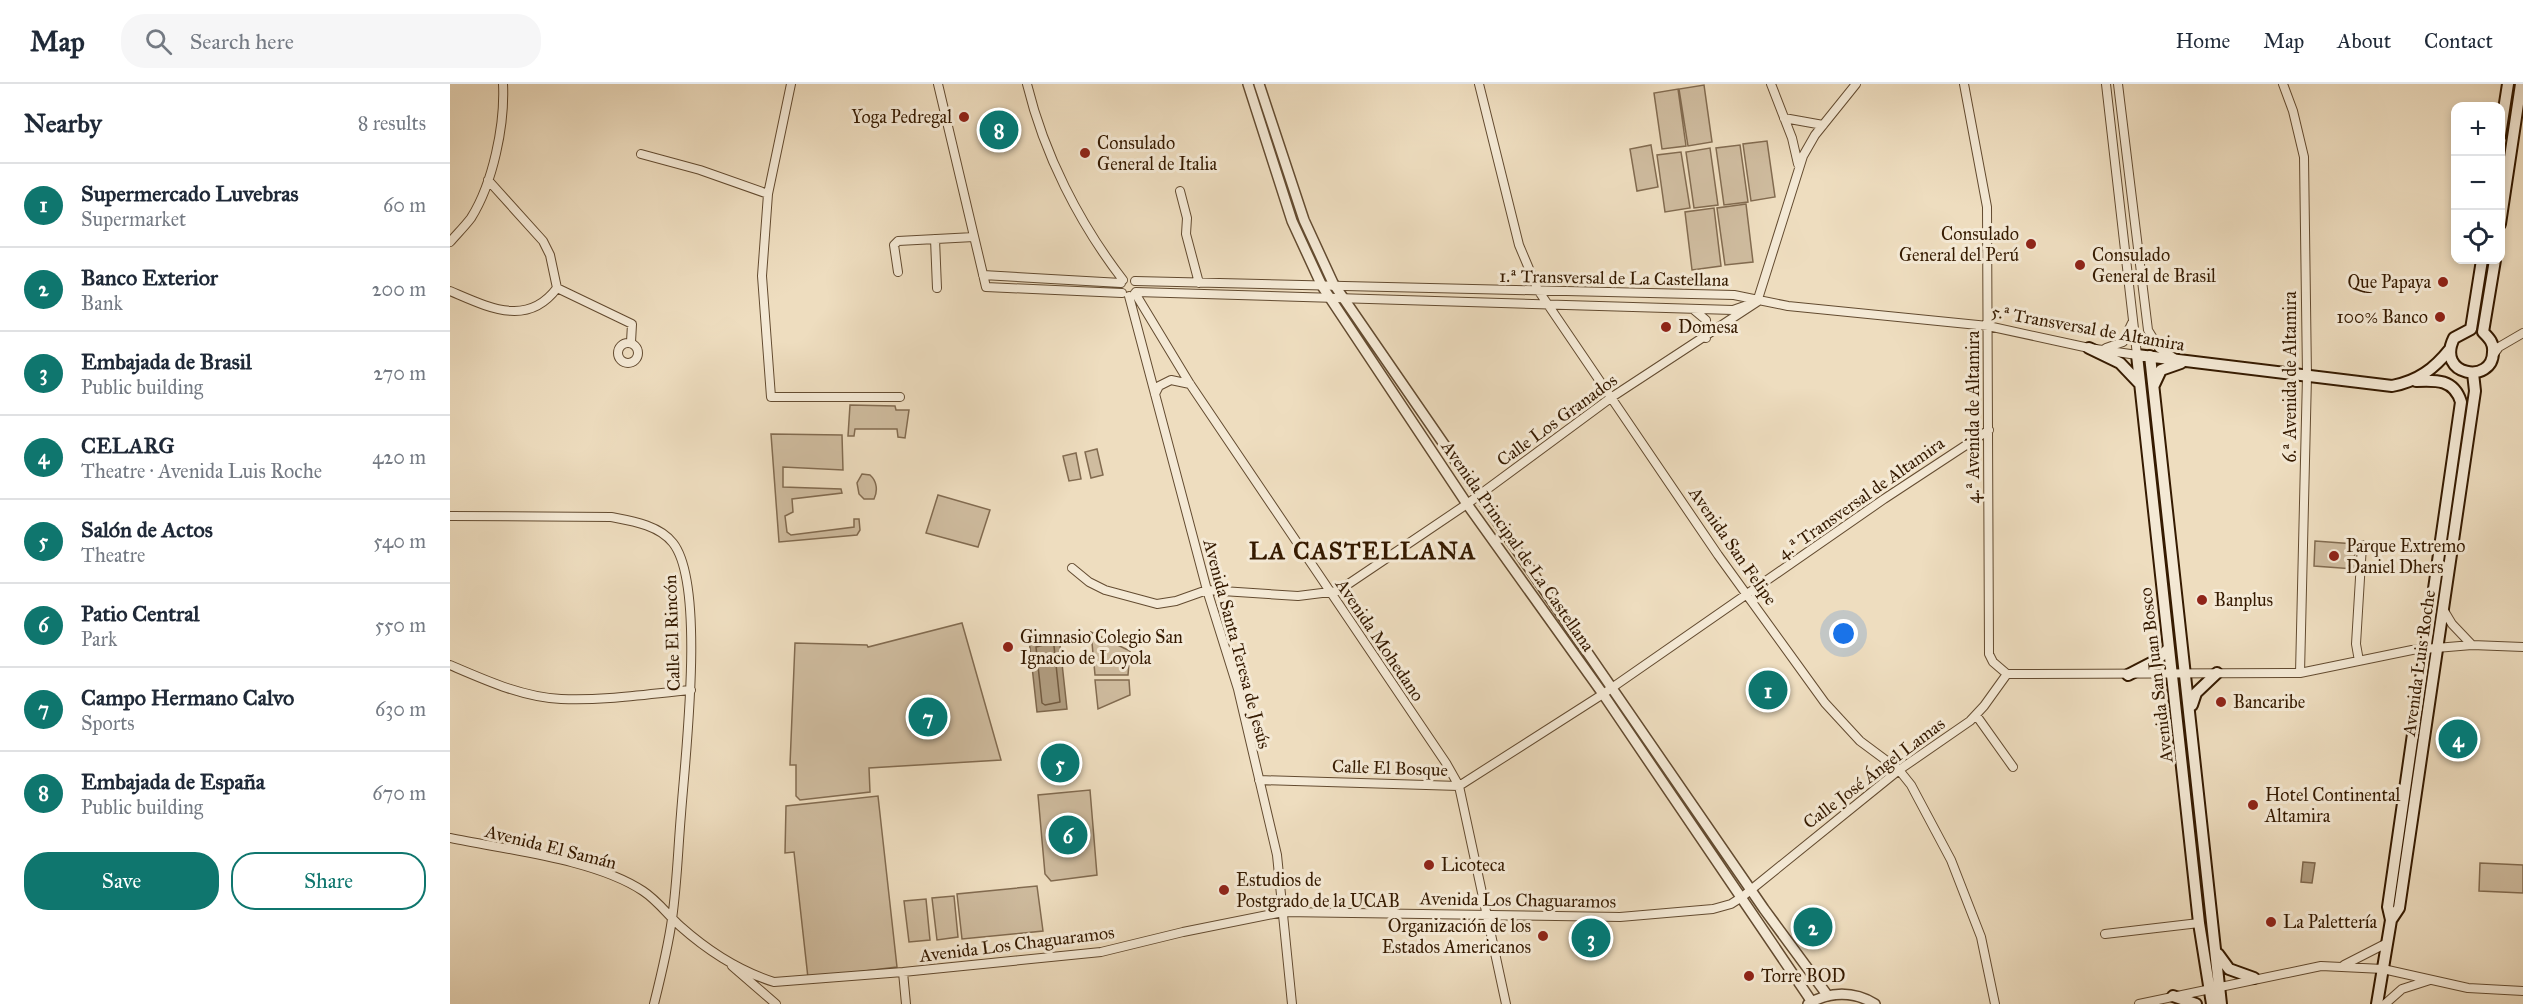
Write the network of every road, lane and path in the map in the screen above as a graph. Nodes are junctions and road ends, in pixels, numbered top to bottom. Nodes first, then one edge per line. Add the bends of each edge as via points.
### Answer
1 (503, 84) edge
2 (791, 84) edge
3 (938, 84) edge
4 (1027, 84) edge
5 (1248, 84) edge
6 (1259, 84) edge
7 (1479, 84) edge
8 (1772, 84) edge
9 (1856, 84) edge
10 (1964, 84) edge
11 (2106, 84) edge
12 (2118, 84) edge
13 (2283, 84) edge
14 (2508, 84) edge
15 (2522, 84) edge
16 (2505, 103) edge
17 (1784, 118) junction
18 (1823, 125) junction
19 (641, 154) dead end
20 (1798, 166) junction
21 (488, 180) junction
22 (1180, 191) dead end
23 (768, 194) junction
24 (2502, 210) edge
25 (974, 237) junction
26 (935, 239) junction
27 (450, 242) edge
28 (2481, 264) edge
29 (2494, 264) edge
30 (898, 272) dead end
31 (983, 275) junction
32 (1135, 281) junction
33 (1122, 282) junction
34 (1199, 283) junction
35 (1322, 286) junction
36 (1335, 286) junction
37 (557, 288) junction
38 (937, 288) dead end
39 (1538, 290) junction
40 (450, 291) edge
41 (1131, 293) junction
42 (1329, 297) junction
43 (1342, 297) junction
44 (1757, 302) junction
45 (1546, 304) junction
46 (1690, 308) junction
47 (2133, 319) junction
48 (1988, 326) junction
49 (2523, 333) edge
50 (1706, 338) junction
51 (2136, 341) junction
52 (630, 342) dead end
53 (2089, 348) junction
54 (2450, 349) junction
55 (2494, 354) junction
56 (2137, 355) junction
57 (2150, 356) junction
58 (2184, 362) junction
59 (2473, 373) junction
60 (2307, 376) junction
61 (2413, 381) junction
62 (1190, 384) junction
63 (2140, 385) junction
64 (2152, 390) junction
65 (1155, 394) junction
66 (900, 397) dead end
67 (1612, 397) junction
68 (2461, 410) joint
69 (1989, 430) junction
70 (1479, 495) junction
71 (1467, 504) junction
72 (450, 516) edge
73 (2362, 545) dead end
74 (1072, 568) dead end
75 (1207, 590) junction
76 (1330, 592) junction
77 (1748, 596) junction
78 (2443, 608) junction
79 (2472, 645) junction
80 (2523, 647) edge
81 (2169, 648) junction
82 (2426, 648) junction
83 (2439, 648) junction
84 (2359, 661) junction
85 (450, 665) edge
86 (2186, 673) junction
87 (2217, 673) junction
88 (2300, 673) junction
89 (2007, 674) junction
90 (2172, 674) junction
91 (2128, 675) junction
92 (1612, 686) junction
93 (691, 690) junction
94 (1602, 694) junction
95 (2190, 711) junction
96 (1976, 715) junction
97 (2013, 767) dead end
98 (1899, 770) junction
99 (1259, 780) junction
100 (1459, 786) junction
101 (450, 838) edge
102 (1751, 888) junction
103 (1742, 897) junction
104 (1283, 912) junction
105 (1486, 915) junction
106 (672, 918) junction
107 (2391, 920) junction
108 (2199, 923) junction
109 (2105, 934) dead end
110 (2387, 943) junction
111 (2214, 946) junction
112 (726, 960) junction
113 (2342, 966) junction
114 (2383, 969) junction
115 (903, 972) junction
116 (2254, 978) junction
117 (2432, 980) junction
118 (774, 982) junction
119 (2220, 986) junction
120 (2208, 988) junction
121 (2523, 991) edge
122 (1828, 996) junction
123 (2173, 996) junction
124 (775, 1003) edge
125 (1810, 1003) edge
126 (654, 1004) edge
127 (906, 1004) edge
128 (1292, 1004) edge
129 (1506, 1004) edge
130 (1875, 1004) edge
131 (1995, 1004) edge
132 (2139, 1004) edge
133 (2196, 1004) edge
134 (2212, 1004) edge
135 (2221, 1004) edge
136 (2377, 1004) edge
137 (2385, 1004) edge

1 - 21 street
2 - 23 street
3 - 25 street
4 - 33 street via 1043,142 1086,225
5 - 35 street, Avenida Principal de La Castellana via 1292,221
6 - 36 street, Avenida Principal de La Castellana via 1304,220
7 - 39 street, Avenida San Felipe via 1516,236
8 - 17 street
9 - 18 street
10 - 48 street, 4.ª Avenida de Altamira via 1987,207
11 - 47 street, Avenida San Juan Bosco
12 - 58 street via 2148,330 2159,348
13 - 60 street, 6.ª Avenida de Altamira via 2294,111 2304,158
14 - 16 main road
15 - 24 main road
17 - 18 street
17 - 20 street
18 - 20 street
19 - 23 street
20 - 44 street
21 - 27 street via 470,220
21 - 37 street via 543,241
22 - 34 street
23 - 66 street via 761,292 771,397
25 - 26 street
25 - 31 street
26 - 30 street via 898,241 894,245
26 - 38 street
28 - 54 main road via 2471,329 2454,338
29 - 55 main road via 2483,332 2493,344
31 - 33 street, 1.ª Transversal de La Castellana
31 - 41 street, 1.ª Transversal de La Castellana via 986,287
32 - 33 street, 1.ª Transversal de La Castellana
32 - 34 street, 1.ª Transversal de La Castellana
32 - 41 street
33 - 41 street
34 - 35 street, 1.ª Transversal de La Castellana
35 - 36 street, 1.ª Transversal de La Castellana
35 - 42 street, Avenida Principal de La Castellana
36 - 39 street, 1.ª Transversal de La Castellana
36 - 43 street, Avenida Principal de La Castellana
37 - 40 street via 538,307 510,313
37 - 52 street via 632,324
39 - 44 street, 1.ª Transversal de La Castellana via 1734,295
39 - 45 street, Avenida San Felipe
41 - 42 street, 1.ª Transversal de La Castellana
41 - 62 street, Avenida Mohedano
41 - 65 street, Avenida Santa Teresa de Jesús
42 - 43 street, 1.ª Transversal de La Castellana
42 - 71 street, Avenida Principal de La Castellana
43 - 45 street, 1.ª Transversal de La Castellana
43 - 70 street, Avenida Principal de La Castellana
44 - 46 street, 1.ª Transversal de La Castellana via 1733,309
44 - 48 street, 5.ª Transversal de Altamira
44 - 50 street, Calle Los Granados
45 - 46 street, 1.ª Transversal de La Castellana
45 - 67 street, Avenida San Felipe
46 - 50 street via 1704,316
47 - 51 street, Avenida San Juan Bosco
47 - 53 street via 2118,346
48 - 53 street, 5.ª Transversal de Altamira
48 - 69 street, 4.ª Avenida de Altamira
49 - 55 street
50 - 67 street, Calle Los Granados
51 - 56 street, Avenida San Juan Bosco
51 - 57 street
53 - 56 street, 5.ª Transversal de Altamira
53 - 63 main road via 2120,363
54 - 59 main road via 2455,365
54 - 61 main road, 5.ª Transversal de Altamira via 2437,365
55 - 59 main road via 2487,367
56 - 57 main road, 5.ª Transversal de Altamira
56 - 63 main road, Avenida San Juan Bosco
57 - 58 main road, 5.ª Transversal de Altamira
57 - 64 main road, Avenida San Juan Bosco
58 - 60 main road, 5.ª Transversal de Altamira
58 - 64 main road via 2161,370
59 - 78 main road, Avenida Luis Roche via 2475,391
60 - 61 main road, 5.ª Transversal de Altamira via 2392,386
60 - 88 street, 6.ª Avenida de Altamira
61 - 68 main road, 5.ª Transversal de Altamira via 2449,384 2459,394
62 - 65 street via 1171,380 1159,386
62 - 76 street, Avenida Mohedano
63 - 81 main road, Avenida San Juan Bosco
64 - 86 main road, Avenida San Juan Bosco
65 - 75 street, Avenida Santa Teresa de Jesús
67 - 70 street, Calle Los Granados
67 - 77 street, Avenida San Felipe
68 - 82 main road, Avenida Luis Roche
69 - 77 street, 4.ª Transversal de Altamira
69 - 89 street, 4.ª Avenida de Altamira via 1989,654
70 - 71 street, Calle Los Granados
70 - 92 street, Avenida Principal de La Castellana
71 - 76 street, Calle Los Granados via 1347,587
71 - 94 street, Avenida Principal de La Castellana
72 - 93 street, Calle El Rincón via 611,517 654,529 673,543 686,567
73 - 84 street via 2356,644
74 - 75 street, Calle Los Granados via 1106,591 1157,604
75 - 76 street, Calle Los Granados via 1298,596
75 - 99 street, Avenida Santa Teresa de Jesús via 1238,689
76 - 100 street, Avenida Mohedano
77 - 92 street, 4.ª Transversal de Altamira
77 - 98 street, Avenida San Felipe via 1840,722
78 - 79 street
78 - 83 main road, Avenida Luis Roche
79 - 80 street
79 - 83 street
81 - 90 main road, Avenida San Juan Bosco
81 - 91 main road via 2157,660
82 - 83 street
82 - 84 street
82 - 107 main road, Avenida Luis Roche via 2388,908
83 - 107 main road, Avenida Luis Roche via 2399,908
84 - 88 street
85 - 93 street via 519,692 560,699
86 - 87 street
86 - 90 street
86 - 95 main road, Avenida San Juan Bosco
87 - 88 street
87 - 95 main road via 2196,693
89 - 91 street
89 - 96 street, Calle José Ángel Lamas
90 - 91 street
90 - 108 main road, Avenida San Juan Bosco
92 - 94 street, 4.ª Transversal de Altamira
92 - 102 street, Avenida Principal de La Castellana
93 - 106 street, Calle El Rincón
94 - 100 street, Calle El Bosque
94 - 103 street, Avenida Principal de La Castellana
95 - 111 main road, Avenida San Juan Bosco
96 - 97 street
96 - 98 street, Calle José Ángel Lamas
98 - 102 street, Calle José Ángel Lamas
98 - 131 street, Avenida San Felipe via 1951,860 1981,938
99 - 100 street, Calle El Bosque
99 - 104 street, Avenida Santa Teresa de Jesús via 1277,855
100 - 105 street, Avenida Mohedano
101 - 106 street, Avenida El Samán via 597,870 644,892
102 - 103 street, Calle José Ángel Lamas
102 - 122 street, Avenida Principal de La Castellana
103 - 105 street, Avenida Los Chaguaramos via 1713,909 1620,917
103 - 125 street, Avenida Principal de La Castellana
104 - 105 street, Avenida Los Chaguaramos
104 - 115 street, Avenida Los Chaguaramos via 1101,951
104 - 128 street, Avenida Santa Teresa de Jesús
105 - 129 street, Avenida Mohedano
106 - 112 street, Avenida El Samán
106 - 126 street, Calle El Rincón
107 - 110 main road, Avenida Luis Roche
108 - 109 street
108 - 120 main road, Avenida San Juan Bosco
110 - 113 street
110 - 114 main road, Avenida Luis Roche
111 - 116 main road via 2223,964
111 - 119 main road, Avenida San Juan Bosco
112 - 118 street, Avenida Los Chaguaramos
112 - 124 street
113 - 114 street
113 - 116 street via 2312,967
114 - 117 street
114 - 136 main road, Avenida Luis Roche
115 - 118 street, Avenida Los Chaguaramos
115 - 127 street
116 - 119 street
117 - 121 street via 2468,988
117 - 137 street via 2402,989
118 - 124 street
119 - 120 street
119 - 135 main road, Avenida San Juan Bosco
120 - 123 street
120 - 134 main road, Avenida San Juan Bosco
122 - 125 street
122 - 130 street via 1855,996
123 - 132 street
123 - 133 main road

